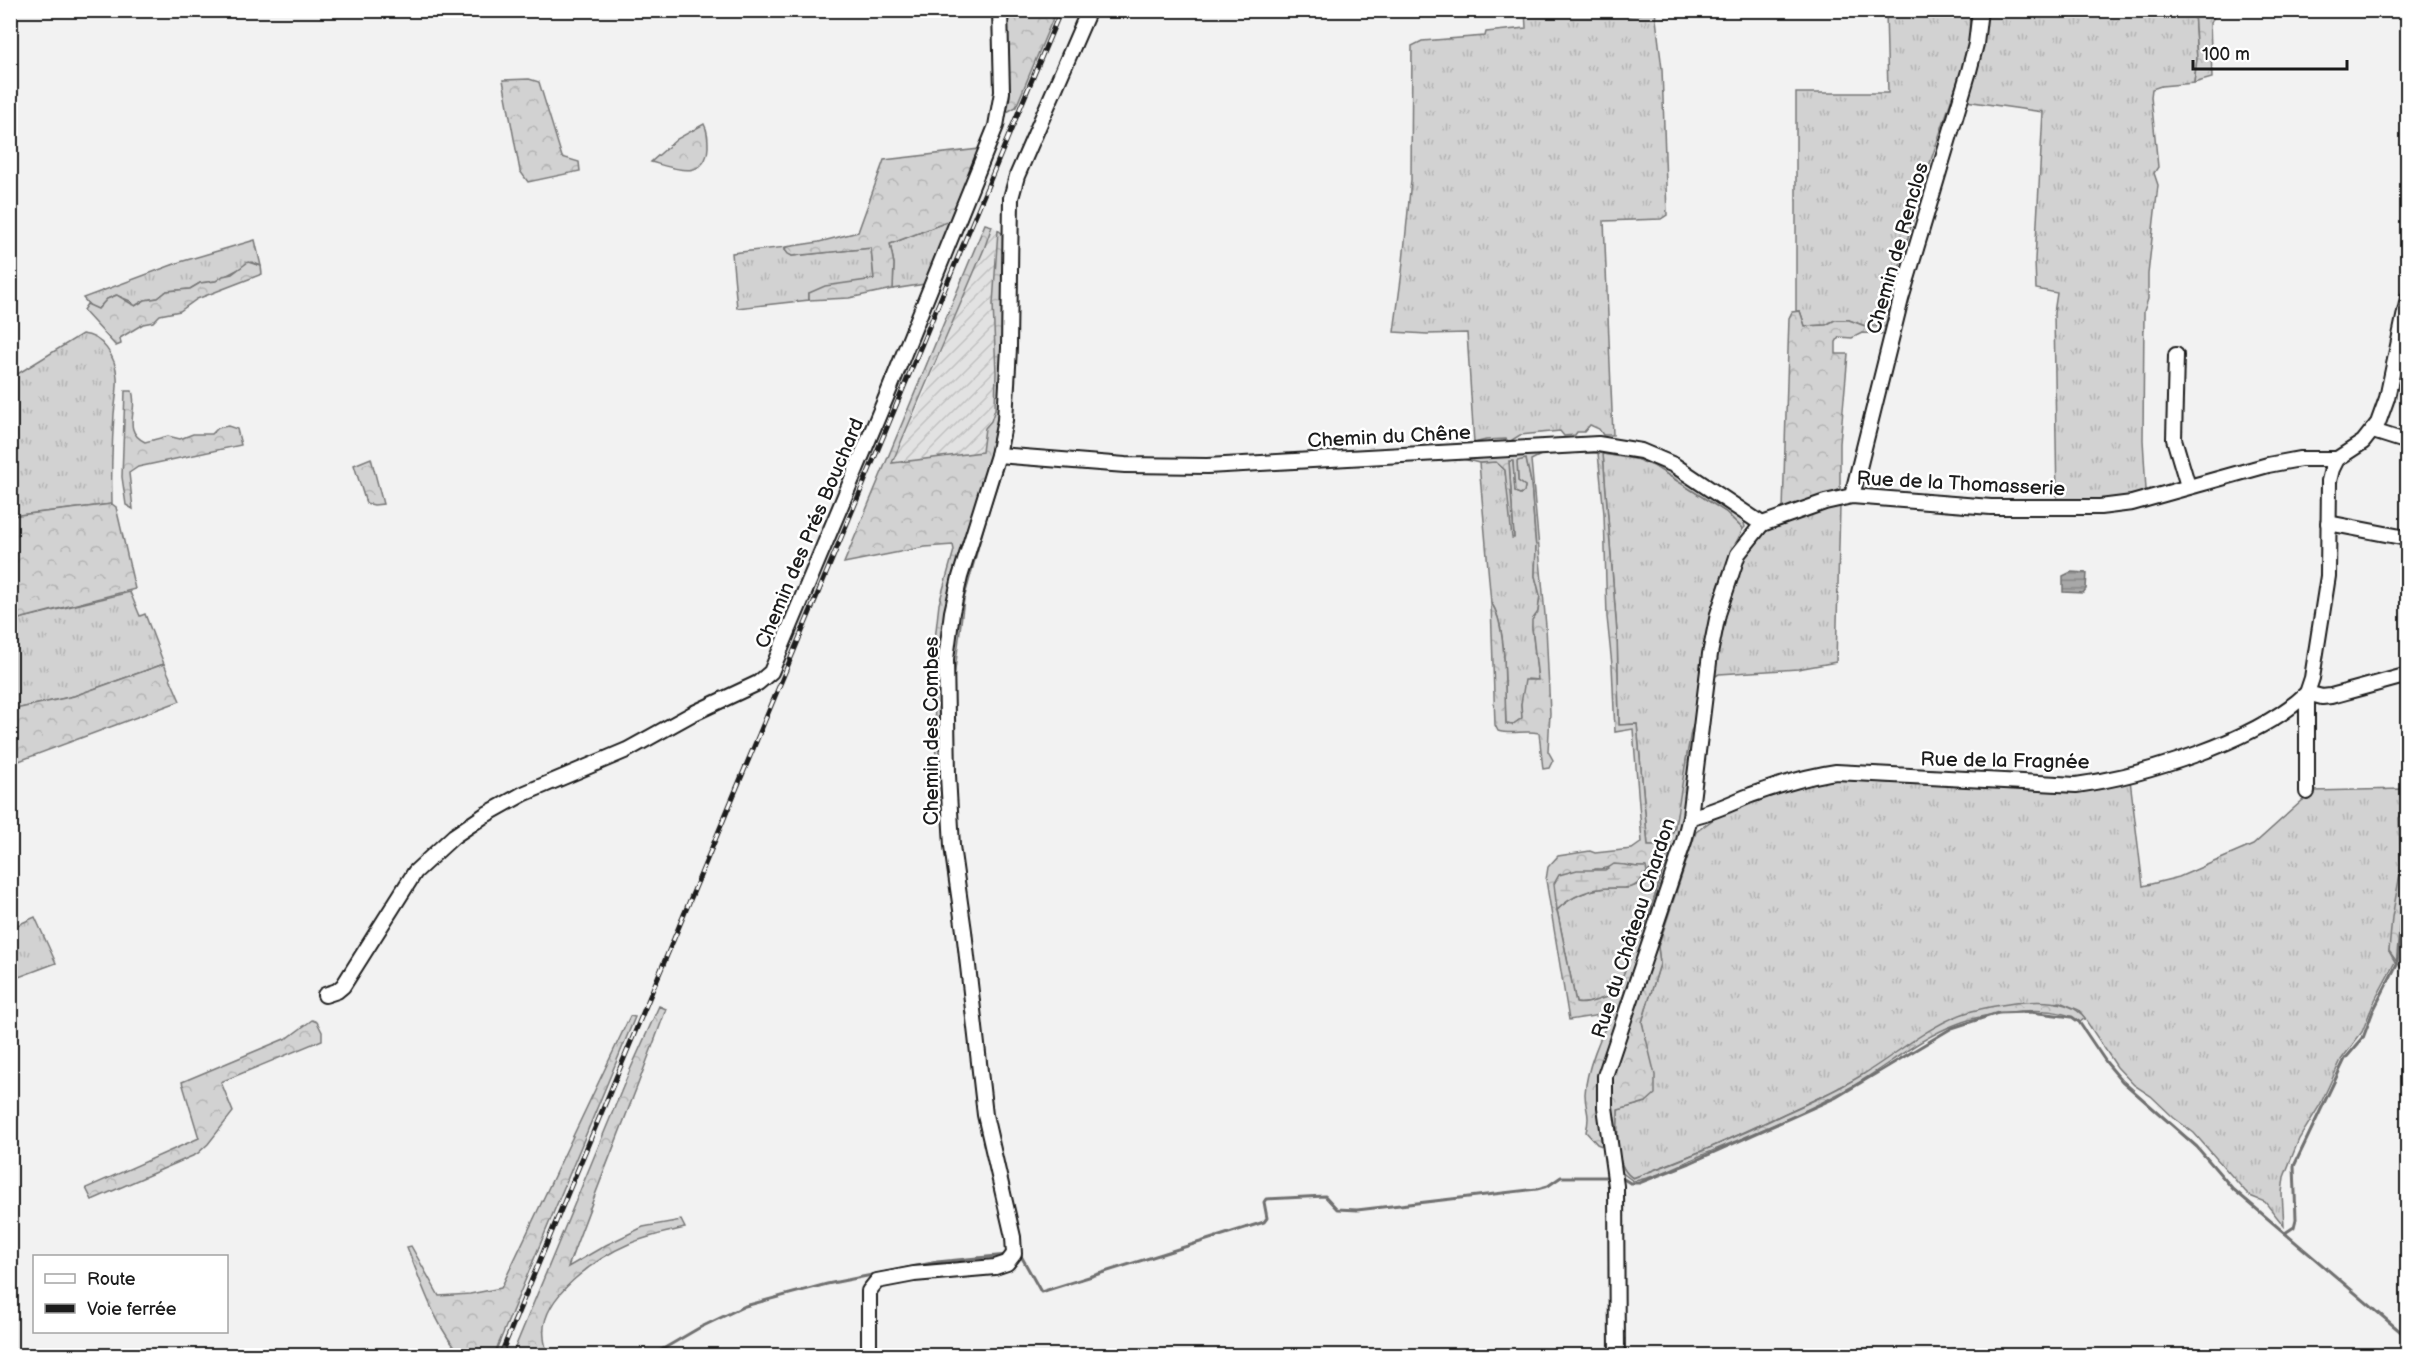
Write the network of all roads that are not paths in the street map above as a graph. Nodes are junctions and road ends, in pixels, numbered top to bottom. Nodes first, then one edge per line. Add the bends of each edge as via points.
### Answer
1 (1000, 10) edge
2 (1089, 10) edge
3 (1980, 10) edge
4 (2408, 298) edge
5 (2176, 355) dead end
6 (2373, 431) junction
7 (2408, 442) edge
8 (998, 455) junction
9 (2337, 459) junction
10 (2188, 486) junction
11 (1852, 496) junction
12 (2328, 523) junction
13 (1762, 524) junction
14 (2401, 537) dead end
15 (2408, 675) edge
16 (2307, 693) junction
17 (2307, 792) dead end
18 (1690, 816) junction
19 (325, 995) dead end
20 (869, 1356) edge
21 (1617, 1356) edge

1 - 19 street, Chemin des Prés Bouchard via 1002,92 996,126 771,672 758,683 627,750 523,794 454,836 416,872 343,986
2 - 8 street, Chemin des Combes via 1011,198 1008,385
3 - 11 street, Chemin de Renclos via 1969,71 1901,299
4 - 6 street via 2386,398
5 - 10 street via 2174,440
6 - 7 street
6 - 9 street
8 - 13 street, Chemin du Chêne via 1125,465 1207,466 1598,444 1641,452 1674,465
8 - 20 street, Chemin des Combes via 952,612 946,659 947,742 952,846 980,1080 1013,1254 1004,1265 988,1269 877,1281 869,1291
9 - 10 street, Rue de la Thomasserie via 2291,461
9 - 12 street via 2329,481
10 - 11 street, Rue de la Thomasserie via 2100,507 1991,507
11 - 13 street, Rue de la Thomasserie
12 - 14 street
12 - 16 street via 2328,576
13 - 18 street, Rue du Château Chardon via 1738,554 1718,614
15 - 16 street via 2331,696
16 - 17 street
16 - 18 street, Rue de la Fragnée via 2287,709 2233,738 2098,782 2076,785 1836,772 1780,785
18 - 21 street, Rue du Château Chardon via 1605,1076 1605,1107 1615,1176

